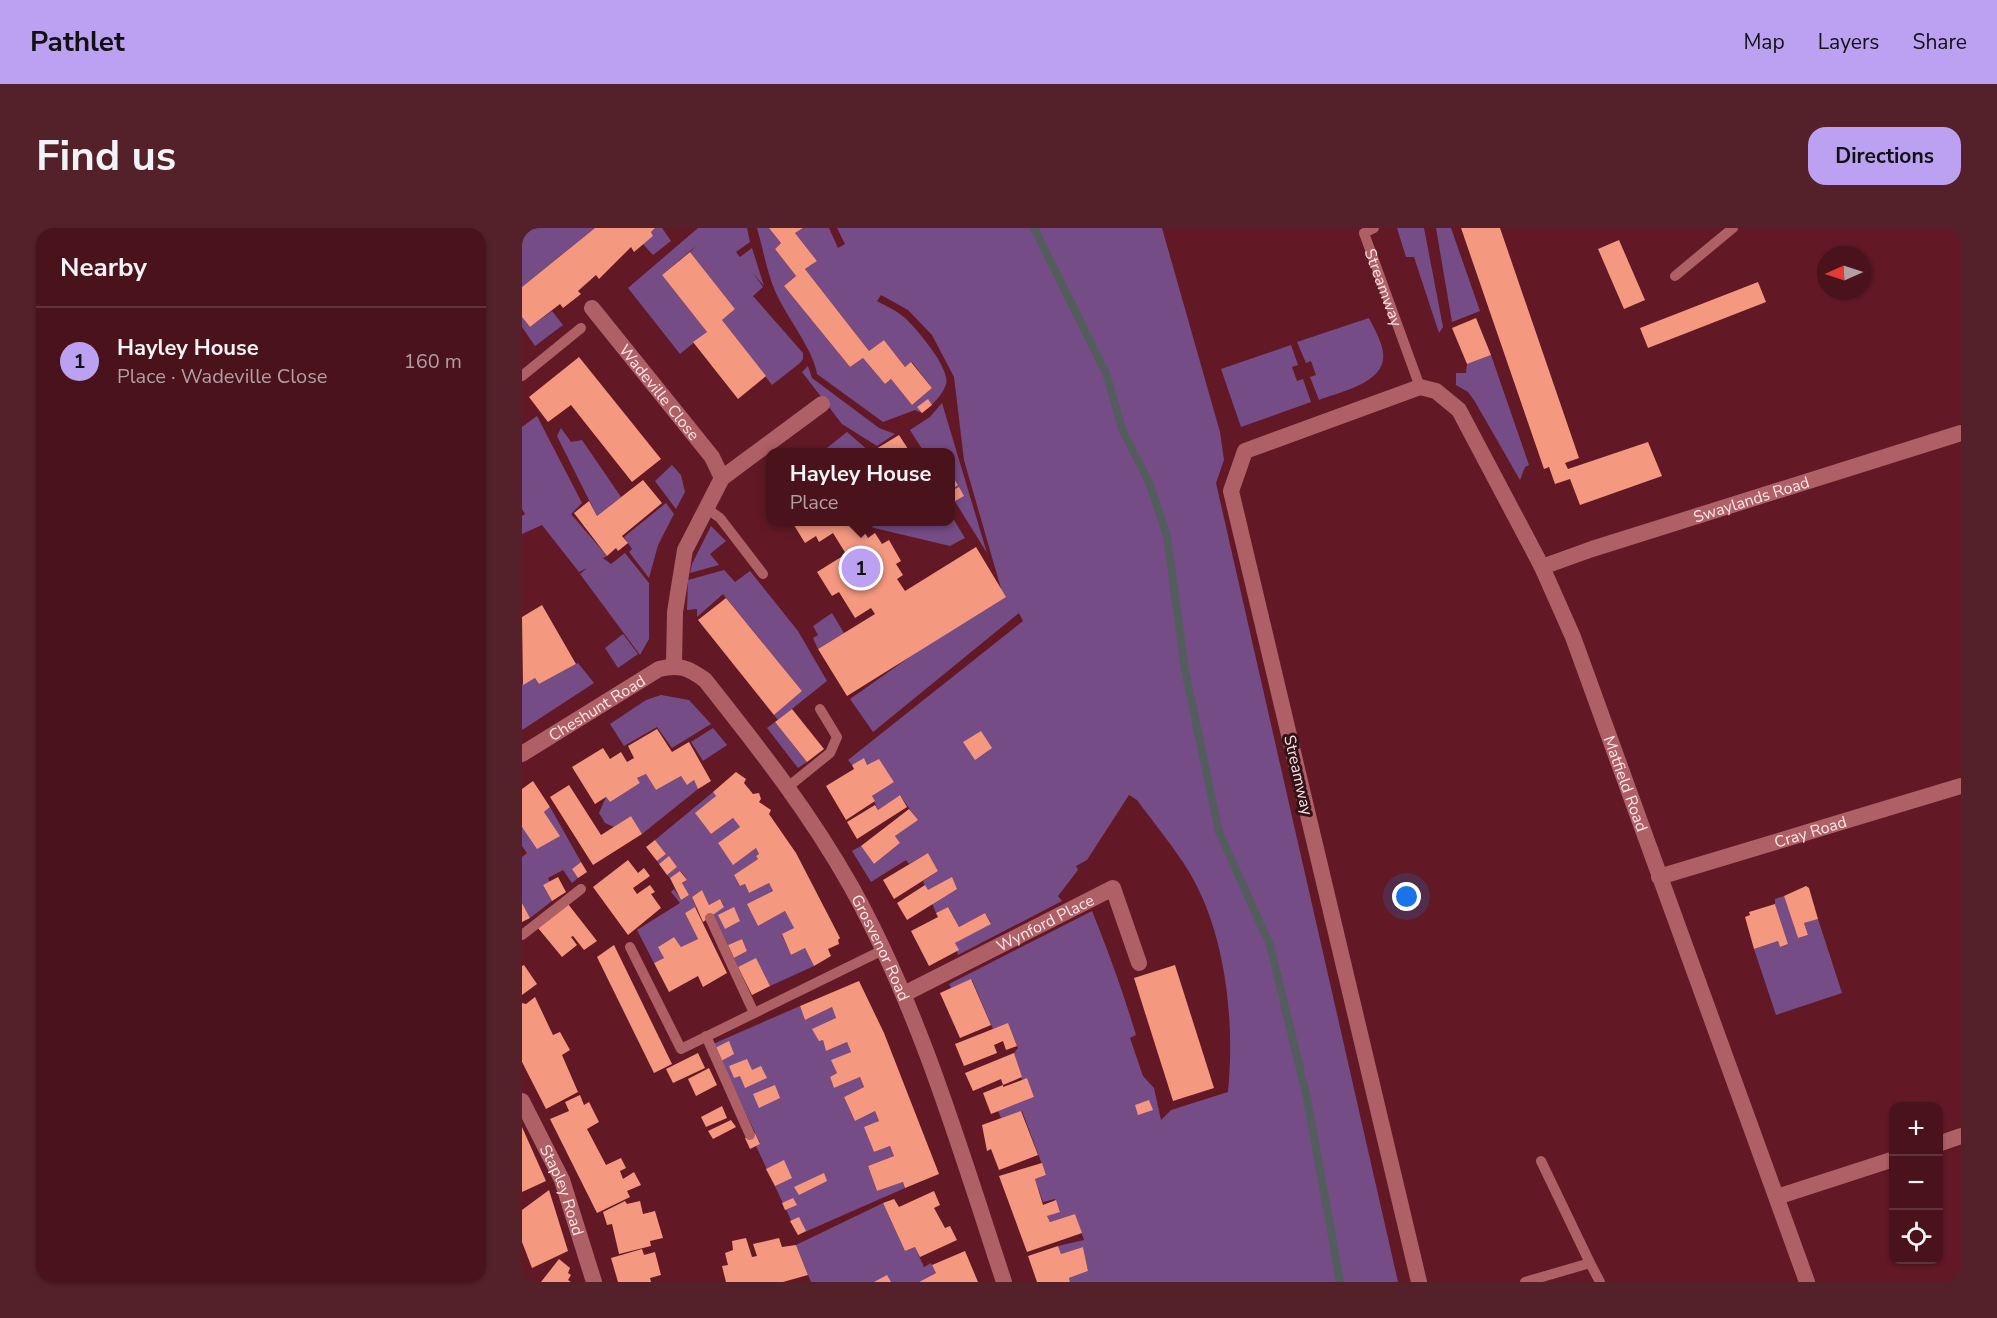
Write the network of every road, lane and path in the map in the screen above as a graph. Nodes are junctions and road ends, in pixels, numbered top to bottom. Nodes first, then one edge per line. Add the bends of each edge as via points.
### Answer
1 (1374, 228) edge
2 (1733, 228) edge
3 (1675, 276) dead end
4 (592, 308) dead end
5 (581, 328) dead end
6 (522, 376) edge
7 (1428, 389) junction
8 (822, 404) dead end
9 (1961, 433) edge
10 (722, 478) junction
11 (706, 508) junction
12 (1542, 567) junction
13 (763, 574) dead end
14 (674, 665) junction
15 (820, 710) dead end
16 (522, 754) edge
17 (789, 786) junction
18 (1961, 786) edge
19 (1659, 877) junction
20 (581, 889) dead end
21 (710, 918) dead end
22 (522, 935) edge
23 (630, 947) dead end
24 (883, 950) junction
25 (1139, 963) dead end
26 (904, 994) junction
27 (754, 1013) junction
28 (706, 1036) junction
29 (522, 1101) edge
30 (750, 1135) dead end
31 (1961, 1136) edge
32 (1943, 1142) edge
33 (1889, 1160) edge
34 (1541, 1161) dead end
35 (1777, 1197) junction
36 (1590, 1263) junction
37 (594, 1282) edge
38 (1005, 1282) edge
39 (1419, 1282) edge
40 (1525, 1282) edge
41 (1600, 1282) edge
42 (1807, 1282) edge

1 - 7 lane, Streamway via 1364,233
2 - 3 lane
4 - 10 street, Wadeville Close via 712,457
5 - 6 lane
7 - 12 street, Matfield Road via 1459,410
7 - 39 street, Streamway via 1245,451 1231,491
8 - 10 street
9 - 12 street, Swaylands Road
10 - 11 street
11 - 13 lane via 720,518
11 - 14 street via 685,550 675,612
12 - 19 street, Matfield Road via 1573,637
14 - 16 street, Cheshunt Road via 659,669
14 - 17 street, Grosvenor Road via 688,668 705,680
15 - 17 lane via 837,737 834,746
17 - 24 street, Grosvenor Road via 851,888
18 - 19 street, Cray Road
19 - 35 street, Matfield Road
20 - 22 lane
21 - 27 lane
23 - 28 lane via 681,1048
24 - 26 street, Grosvenor Road
24 - 27 lane
25 - 26 street, Wynford Place via 1113,888
26 - 38 street, Grosvenor Road
27 - 28 lane
28 - 30 lane
29 - 37 street, Stapley Road via 562,1180
31 - 32 street
33 - 35 street
34 - 36 lane
35 - 42 street, Matfield Road
36 - 40 lane
36 - 41 lane

